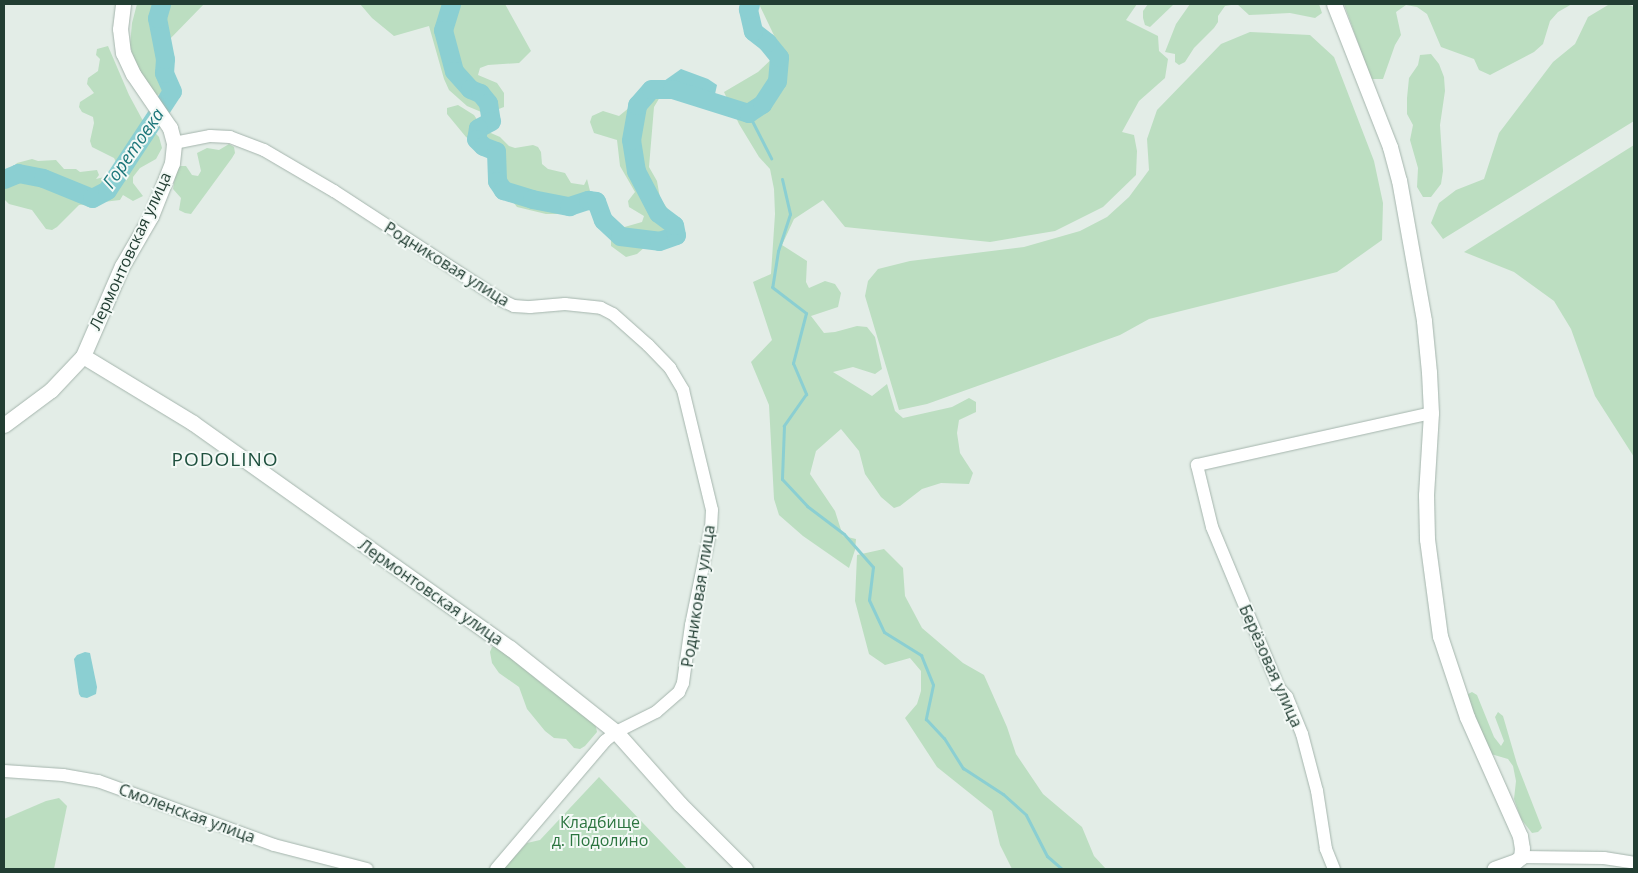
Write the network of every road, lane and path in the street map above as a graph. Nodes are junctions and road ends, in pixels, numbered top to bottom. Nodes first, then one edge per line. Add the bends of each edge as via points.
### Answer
1 (123, 4) edge
2 (1334, 4) edge
3 (174, 143) junction
4 (83, 356) junction
5 (1431, 414) junction
6 (4, 425) edge
7 (616, 732) junction
8 (4, 771) edge
9 (1521, 857) junction
10 (1634, 863) edge
11 (367, 869) edge
12 (496, 869) edge
13 (745, 869) edge
14 (1334, 869) edge
15 (1494, 869) edge

1 - 3 street, Лермонтовская улица via 120,29 123,53 133,74 165,118
2 - 5 street via 1390,147 1399,180 1424,321
3 - 4 street, Лермонтовская улица via 172,163 162,191 122,266
3 - 7 street, Родниковая улица via 210,136 230,137 248,143 334,192 501,300 514,306 587,306 613,314 670,368 683,390 712,510 711,527 679,692 656,712
4 - 6 street, Лермонтовская улица via 52,390
4 - 7 street, Лермонтовская улица via 200,428 510,648
5 - 9 street via 1426,494 1440,636 1467,717 1520,836
5 - 14 street, Берёзовая улица via 1197,465 1212,527 1279,688 1287,697 1302,734 1318,791 1326,849
7 - 12 street
7 - 13 street, Лермонтовская улица via 680,804
8 - 11 street, Смоленская улица via 98,781 274,845
9 - 10 street via 1604,858
9 - 15 street

